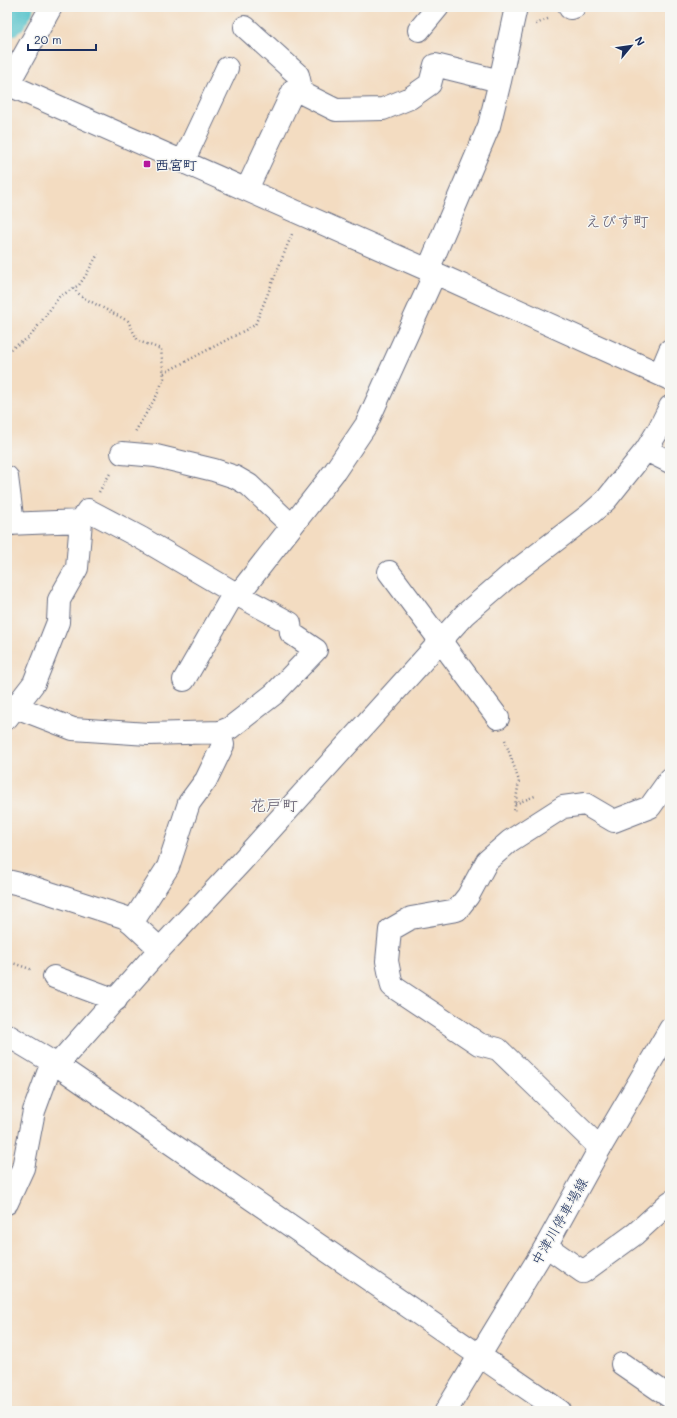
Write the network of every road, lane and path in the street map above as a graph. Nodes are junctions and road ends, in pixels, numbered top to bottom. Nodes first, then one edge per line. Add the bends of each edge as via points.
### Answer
1 (51, 7) edge
2 (438, 7) edge
3 (516, 7) edge
4 (572, 8) edge
5 (245, 27) dead end
6 (419, 30) dead end
7 (510, 32) junction
8 (227, 68) dead end
9 (500, 81) junction
10 (7, 84) edge
11 (302, 93) junction
12 (183, 162) junction
13 (247, 190) junction
14 (301, 213) junction
15 (98, 254) dead end
16 (431, 271) junction
17 (73, 288) junction
18 (670, 350) edge
19 (7, 352) edge
20 (164, 374) junction
21 (665, 377) edge
22 (670, 407) edge
23 (646, 450) junction
24 (122, 453) junction
25 (670, 462) edge
26 (7, 478) edge
27 (85, 515) junction
28 (10, 524) edge
29 (292, 526) junction
30 (388, 572) dead end
31 (236, 594) junction
32 (440, 642) junction
33 (184, 680) dead end
34 (11, 712) edge
35 (498, 718) joint
36 (220, 732) junction
37 (670, 779) edge
38 (510, 841) junction
39 (7, 881) edge
40 (132, 923) junction
41 (160, 950) junction
42 (7, 961) edge
43 (54, 977) joint
44 (116, 1000) junction
45 (670, 1029) edge
46 (7, 1035) edge
47 (57, 1065) junction
48 (600, 1148) junction
49 (670, 1202) edge
50 (7, 1203) edge
51 (546, 1246) junction
52 (479, 1355) junction
53 (622, 1364) dead end
54 (670, 1398) edge
55 (446, 1411) edge
56 (560, 1411) edge

1 - 10 street
2 - 6 street
3 - 7 street
4 - 7 path via 520,31
5 - 11 street via 298,75
7 - 9 street
8 - 12 street
9 - 11 street via 435,65 430,84 410,98 383,109 336,110
9 - 16 street via 489,126
10 - 12 street
11 - 13 street via 294,89
12 - 13 street
13 - 14 street
14 - 16 street
14 - 20 path via 254,325
15 - 17 path via 79,285
16 - 21 street
16 - 29 street via 366,425 335,471
17 - 19 path via 59,297 30,337
17 - 20 path via 82,297 128,321 138,340 161,349
18 - 21 street
20 - 24 path via 157,395
22 - 23 street
23 - 25 street
23 - 32 street via 606,500 464,615
24 - 27 path
24 - 29 street via 156,456 235,476 249,485
26 - 28 street
27 - 28 street
27 - 31 street via 141,538
27 - 34 street via 77,568 59,600 58,622 34,683
29 - 31 street
30 - 32 street
31 - 33 street
31 - 36 street via 290,623 291,633 316,650 274,694 230,728
32 - 35 street
32 - 41 street
34 - 36 street via 73,729 148,734
35 - 38 path via 518,781
36 - 40 street via 223,745 206,780 189,803 168,867
37 - 38 street via 650,807 614,821 585,804 563,807
38 - 48 street via 487,861 468,896 457,910 411,918 390,930 387,961 392,986 478,1044 498,1049
39 - 40 street via 124,917
40 - 41 street
41 - 44 street
42 - 43 path
43 - 44 street
44 - 47 street
45 - 48 street, 中津川停車場線
46 - 47 street
47 - 50 street via 48,1073 34,1111 23,1168
47 - 52 street
48 - 51 street, 中津川停車場線
49 - 51 street via 635,1234 583,1272
51 - 52 street, 中津川停車場線
52 - 55 street, 中津川停車場線
52 - 56 street
53 - 54 street

